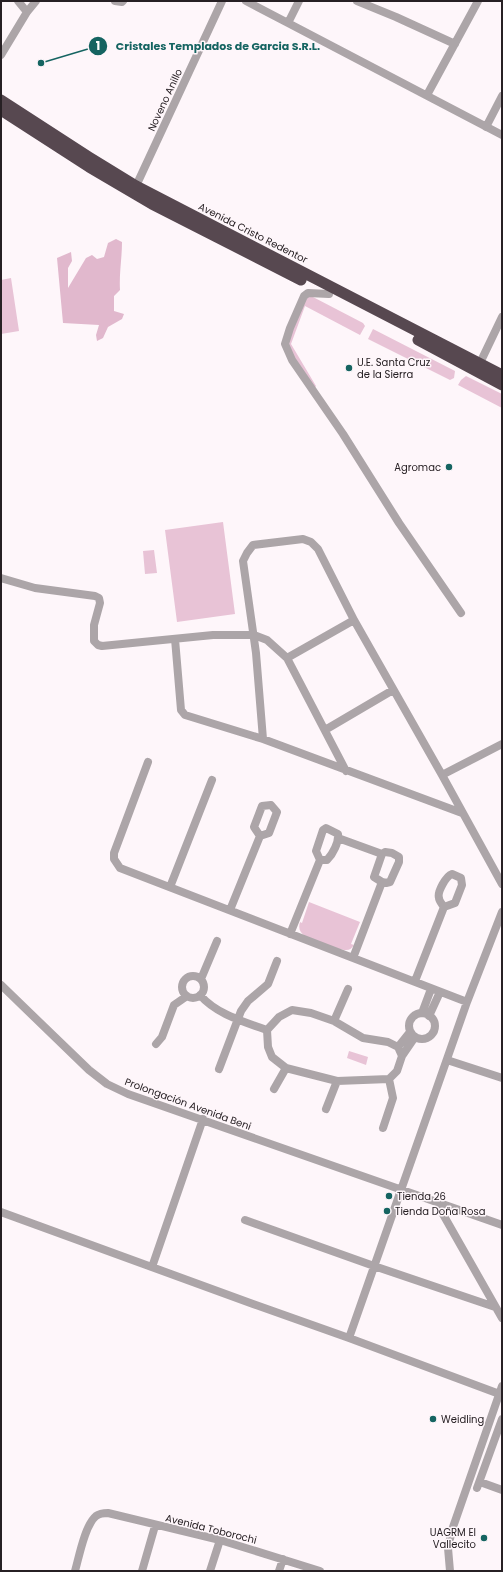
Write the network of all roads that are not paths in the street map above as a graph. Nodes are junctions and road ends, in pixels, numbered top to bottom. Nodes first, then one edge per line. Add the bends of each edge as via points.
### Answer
1 (18, 1) edge
2 (36, 1) edge
3 (115, 1) edge
4 (123, 1) edge
5 (222, 1) edge
6 (246, 1) edge
7 (299, 1) edge
8 (357, 1) edge
9 (478, 1) edge
10 (27, 12) junction
11 (288, 23) junction
12 (455, 44) junction
13 (1, 55) edge
14 (427, 96) junction
15 (502, 96) edge
16 (1, 100) edge
17 (1, 110) edge
18 (486, 127) junction
19 (502, 135) edge
20 (136, 186) junction
21 (294, 276) junction
22 (329, 294) junction
23 (304, 296) junction
24 (502, 317) edge
25 (480, 363) junction
26 (502, 375) edge
27 (502, 384) edge
28 (1, 578) edge
29 (461, 613) dead end
30 (354, 620) junction
31 (254, 635) junction
32 (175, 640) junction
33 (287, 658) junction
34 (393, 690) junction
35 (325, 730) junction
36 (263, 739) junction
37 (502, 744) edge
38 (148, 762) dead end
39 (346, 771) junction
40 (442, 775) junction
41 (212, 780) dead end
42 (462, 813) junction
43 (260, 836) dead end
44 (338, 838) junction
45 (382, 854) junction
46 (320, 860) junction
47 (382, 882) junction
48 (502, 884) edge
49 (170, 887) junction
50 (444, 907) dead end
51 (230, 910) junction
52 (502, 912) edge
53 (290, 934) junction
54 (217, 941) dead end
55 (353, 958) junction
56 (277, 961) dead end
57 (201, 979) junction
58 (415, 981) junction
59 (1, 985) edge
60 (348, 989) dead end
61 (431, 989) junction
62 (440, 992) junction
63 (200, 995) junction
64 (187, 996) junction
65 (467, 1002) junction
66 (426, 1015) junction
67 (238, 1020) junction
68 (334, 1021) junction
69 (267, 1030) junction
70 (413, 1035) junction
71 (156, 1044) dead end
72 (398, 1047) junction
73 (402, 1056) junction
74 (447, 1060) junction
75 (286, 1068) junction
76 (219, 1070) dead end
77 (502, 1077) edge
78 (389, 1079) junction
79 (337, 1080) junction
80 (274, 1089) dead end
81 (326, 1109) dead end
82 (203, 1119) junction
83 (383, 1128) dead end
84 (401, 1189) junction
85 (436, 1202) junction
86 (1, 1212) edge
87 (502, 1217) edge
88 (245, 1220) dead end
89 (488, 1220) junction
90 (502, 1225) edge
91 (374, 1266) junction
92 (152, 1267) junction
93 (495, 1307) junction
94 (502, 1318) edge
95 (349, 1338) junction
96 (501, 1392) edge
97 (502, 1419) edge
98 (502, 1490) edge
99 (155, 1526) junction
100 (220, 1540) junction
101 (283, 1559) junction
102 (75, 1571) edge
103 (142, 1571) edge
104 (210, 1571) edge
105 (279, 1571) edge
106 (320, 1571) edge
107 (450, 1571) edge

1 - 10 street
2 - 10 street
3 - 4 street
5 - 20 street, Noveno Anillo
6 - 11 street
7 - 11 street
8 - 12 street
9 - 12 street
10 - 13 street
11 - 14 street
12 - 14 street
14 - 18 street
15 - 18 street
16 - 20 highway, Avenida Cristo Redentor
17 - 21 highway, Avenida Cristo Redentor via 138,196
18 - 19 street
20 - 25 highway, Avenida Cristo Redentor
21 - 22 highway, Avenida Cristo Redentor
21 - 23 street via 301,284
22 - 23 street via 308,293
22 - 27 highway, Avenida Cristo Redentor
23 - 29 street via 285,344 292,360
24 - 25 street
25 - 26 highway, Avenida Cristo Redentor
28 - 32 street via 35,588 99,598 100,604 94,625 94,641 98,645
30 - 31 street via 318,549 311,542 303,539 253,545 246,552 243,561
30 - 33 street
30 - 34 street
31 - 32 street via 213,635
31 - 33 street via 267,640
31 - 36 street
32 - 36 street via 181,710 185,715
33 - 35 street
34 - 35 street
34 - 40 street
35 - 39 street
36 - 39 street
37 - 40 street
38 - 49 street via 114,859 120,868
39 - 42 street
40 - 42 street
41 - 49 street
42 - 48 street
43 - 51 street
44 - 45 street
44 - 46 street via 332,856 327,860
44 - 46 street via 338,834 332,829 323,830 316,851
45 - 47 street via 374,877
45 - 47 street via 392,853 399,857 399,862 390,882
46 - 53 street
47 - 55 street
49 - 51 street
50 - 58 street
51 - 53 street
52 - 65 street
53 - 55 street
54 - 57 street
55 - 58 street
56 - 67 street via 268,984 248,1002
57 - 63 street via 204,989
57 - 64 street via 194,976 184,980 182,990
58 - 61 street
59 - 82 street, Prolongación Avenida Beni via 89,1070 107,1084 128,1094
60 - 68 street
61 - 62 street
61 - 66 street
62 - 65 street
62 - 66 street
63 - 64 street via 194,998
63 - 67 street via 220,1011
64 - 71 street via 174,1005 162,1037
65 - 74 street
66 - 70 street via 418,1014 411,1020 409,1024
66 - 70 street via 434,1023 434,1031 424,1039
67 - 69 street
67 - 76 street
68 - 69 street via 292,1010 279,1017
68 - 72 street via 363,1038 388,1042
69 - 75 street via 272,1057
70 - 72 street
70 - 73 street
72 - 73 street
73 - 78 street via 397,1071
74 - 77 street
74 - 84 street
75 - 79 street
75 - 80 street
78 - 79 street
78 - 83 street via 392,1098
79 - 81 street
82 - 84 street, Prolongación Avenida Beni
82 - 92 street
84 - 85 street, Prolongación Avenida Beni
84 - 91 street
85 - 89 street
85 - 93 street
86 - 92 street
87 - 89 street
88 - 91 street
89 - 90 street
91 - 93 street
91 - 95 street
92 - 95 street
93 - 94 street
95 - 96 street
96 - 107 street via 452,1530 448,1548
97 - 98 street via 478,1485
99 - 100 street, Avenida Toborochi
99 - 102 street, Avenida Toborochi via 101,1513 89,1525
99 - 103 street
100 - 101 street, Avenida Toborochi
100 - 104 street
101 - 105 street
101 - 106 street, Avenida Toborochi

